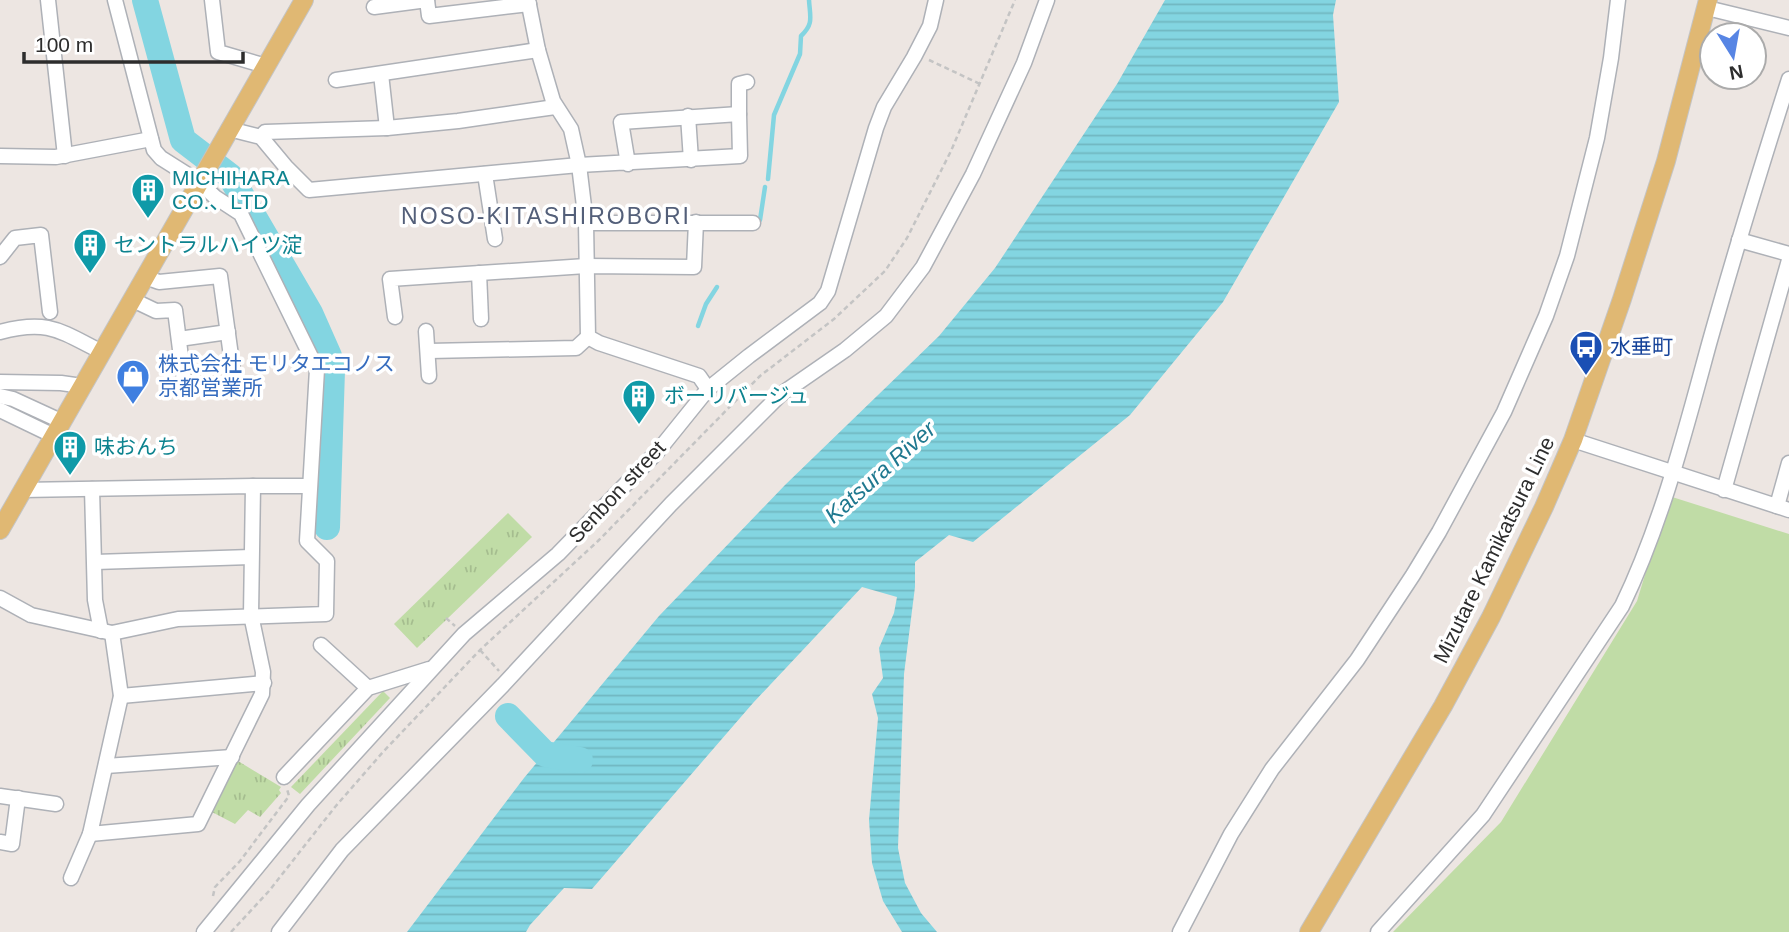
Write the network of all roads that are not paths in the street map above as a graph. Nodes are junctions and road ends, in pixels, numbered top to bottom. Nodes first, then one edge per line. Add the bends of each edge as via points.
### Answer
1 (48, 0) edge
2 (115, 0) edge
3 (212, 0) edge
4 (304, 0) edge
5 (427, 0) edge
6 (936, 0) edge
7 (1047, 0) edge
8 (1618, 0) edge
9 (528, 2) edge
10 (1707, 4) edge
11 (374, 7) dead end
12 (1789, 28) edge
13 (538, 50) junction
14 (266, 66) junction
15 (381, 74) junction
16 (1789, 79) edge
17 (336, 80) dead end
18 (747, 82) dead end
19 (555, 107) junction
20 (739, 114) junction
21 (688, 116) junction
22 (387, 128) junction
23 (225, 135) junction
24 (261, 137) junction
25 (151, 139) junction
26 (0, 156) edge
27 (65, 156) junction
28 (691, 160) junction
29 (628, 164) junction
30 (579, 165) junction
31 (485, 174) junction
32 (201, 180) junction
33 (696, 222) junction
34 (586, 223) junction
35 (752, 223) dead end
36 (495, 239) dead end
37 (1739, 240) junction
38 (1789, 254) edge
39 (0, 257) edge
40 (1789, 260) edge
41 (586, 266) junction
42 (479, 273) junction
43 (145, 276) junction
44 (134, 300) junction
45 (50, 312) dead end
46 (395, 317) dead end
47 (481, 319) dead end
48 (426, 331) dead end
49 (0, 332) edge
50 (228, 332) junction
51 (588, 337) junction
52 (178, 339) junction
53 (429, 351) junction
54 (102, 352) junction
55 (429, 376) dead end
56 (0, 382) edge
57 (82, 386) junction
58 (708, 389) junction
59 (0, 396) edge
60 (0, 410) edge
61 (58, 429) junction
62 (1573, 440) junction
63 (1789, 463) edge
64 (1673, 473) junction
65 (253, 486) junction
66 (310, 486) junction
67 (92, 489) junction
68 (22, 490) junction
69 (1724, 490) junction
70 (1783, 508) edge
71 (0, 530) edge
72 (251, 557) junction
73 (95, 562) junction
74 (0, 598) edge
75 (251, 615) junction
76 (106, 632) junction
77 (321, 645) dead end
78 (431, 668) junction
79 (264, 683) junction
80 (368, 688) junction
81 (121, 696) junction
82 (232, 757) junction
83 (106, 766) junction
84 (284, 776) road end
85 (0, 796) edge
86 (18, 798) junction
87 (56, 804) dead end
88 (90, 834) junction
89 (0, 842) edge
90 (71, 878) dead end
91 (204, 932) edge
92 (279, 932) edge
93 (1180, 932) edge
94 (1309, 932) edge
95 (1378, 932) edge

1 - 27 street
2 - 25 street
3 - 14 street via 218,52
4 - 14 main road
5 - 9 street via 429,16
5 - 11 street
6 - 58 street, Senbon street via 930,26 876,128 828,290 820,303
7 - 92 street via 973,174 923,267 887,316 780,395 671,504 342,850
8 - 93 street via 1597,138 1570,244 1546,316 1504,412 1413,575 1357,660 1272,769 1231,834
9 - 13 street
10 - 12 street
10 - 62 main road, Mizutare Kamikatsura Line via 1666,161
13 - 15 street
13 - 19 street
14 - 23 main road
15 - 17 street
15 - 22 street
16 - 37 street
18 - 20 street via 739,83
19 - 22 street
19 - 30 street via 571,129
20 - 21 street
20 - 28 street via 740,156
21 - 28 street
21 - 29 street via 621,121
22 - 24 street via 265,132
23 - 24 street
23 - 32 main road
24 - 31 street via 309,190
25 - 27 street
25 - 32 street via 161,158
26 - 27 street
28 - 29 street
29 - 30 street
30 - 31 street
30 - 34 street
31 - 36 street
32 - 43 main road
32 - 66 street via 215,197 241,214 317,369
33 - 34 street
33 - 35 street
33 - 41 street via 694,267
34 - 41 street
37 - 38 street
37 - 64 street
39 - 45 street via 15,238 41,235
40 - 69 street
41 - 42 street
41 - 51 street
42 - 46 street via 390,279
42 - 47 street
43 - 44 main road
43 - 50 street via 159,282 220,276
44 - 52 street via 156,311 175,310
44 - 54 main road
48 - 53 street
49 - 54 street via 37,325 55,328
50 - 52 street
50 - 52 street via 235,385 185,389
51 - 53 street via 576,348
51 - 58 street via 699,376
53 - 55 street
54 - 57 main road
56 - 57 street
57 - 61 main road
58 - 78 street, Senbon street via 658,451 558,554
59 - 61 street via 13,399
60 - 61 street
61 - 68 main road
62 - 64 street
62 - 94 main road, Mizutare Kamikatsura Line via 1479,639
63 - 70 street
64 - 69 street
64 - 95 street via 1622,606 1483,815
65 - 66 street
65 - 67 street
65 - 72 street
66 - 75 street via 307,541 327,561 326,614
67 - 68 street
67 - 73 street
68 - 71 main road
69 - 70 street
72 - 73 street
72 - 75 street
73 - 76 street via 95,600
74 - 76 street via 31,615
75 - 76 street via 178,619
75 - 79 street
76 - 81 street
77 - 80 street
78 - 80 street
78 - 91 street, Senbon street via 308,805
79 - 81 street
79 - 82 street
80 - 84 street
81 - 83 street
82 - 83 street
82 - 88 street via 198,824
83 - 88 street
85 - 86 street
86 - 87 street
86 - 89 street via 12,844
88 - 90 street

